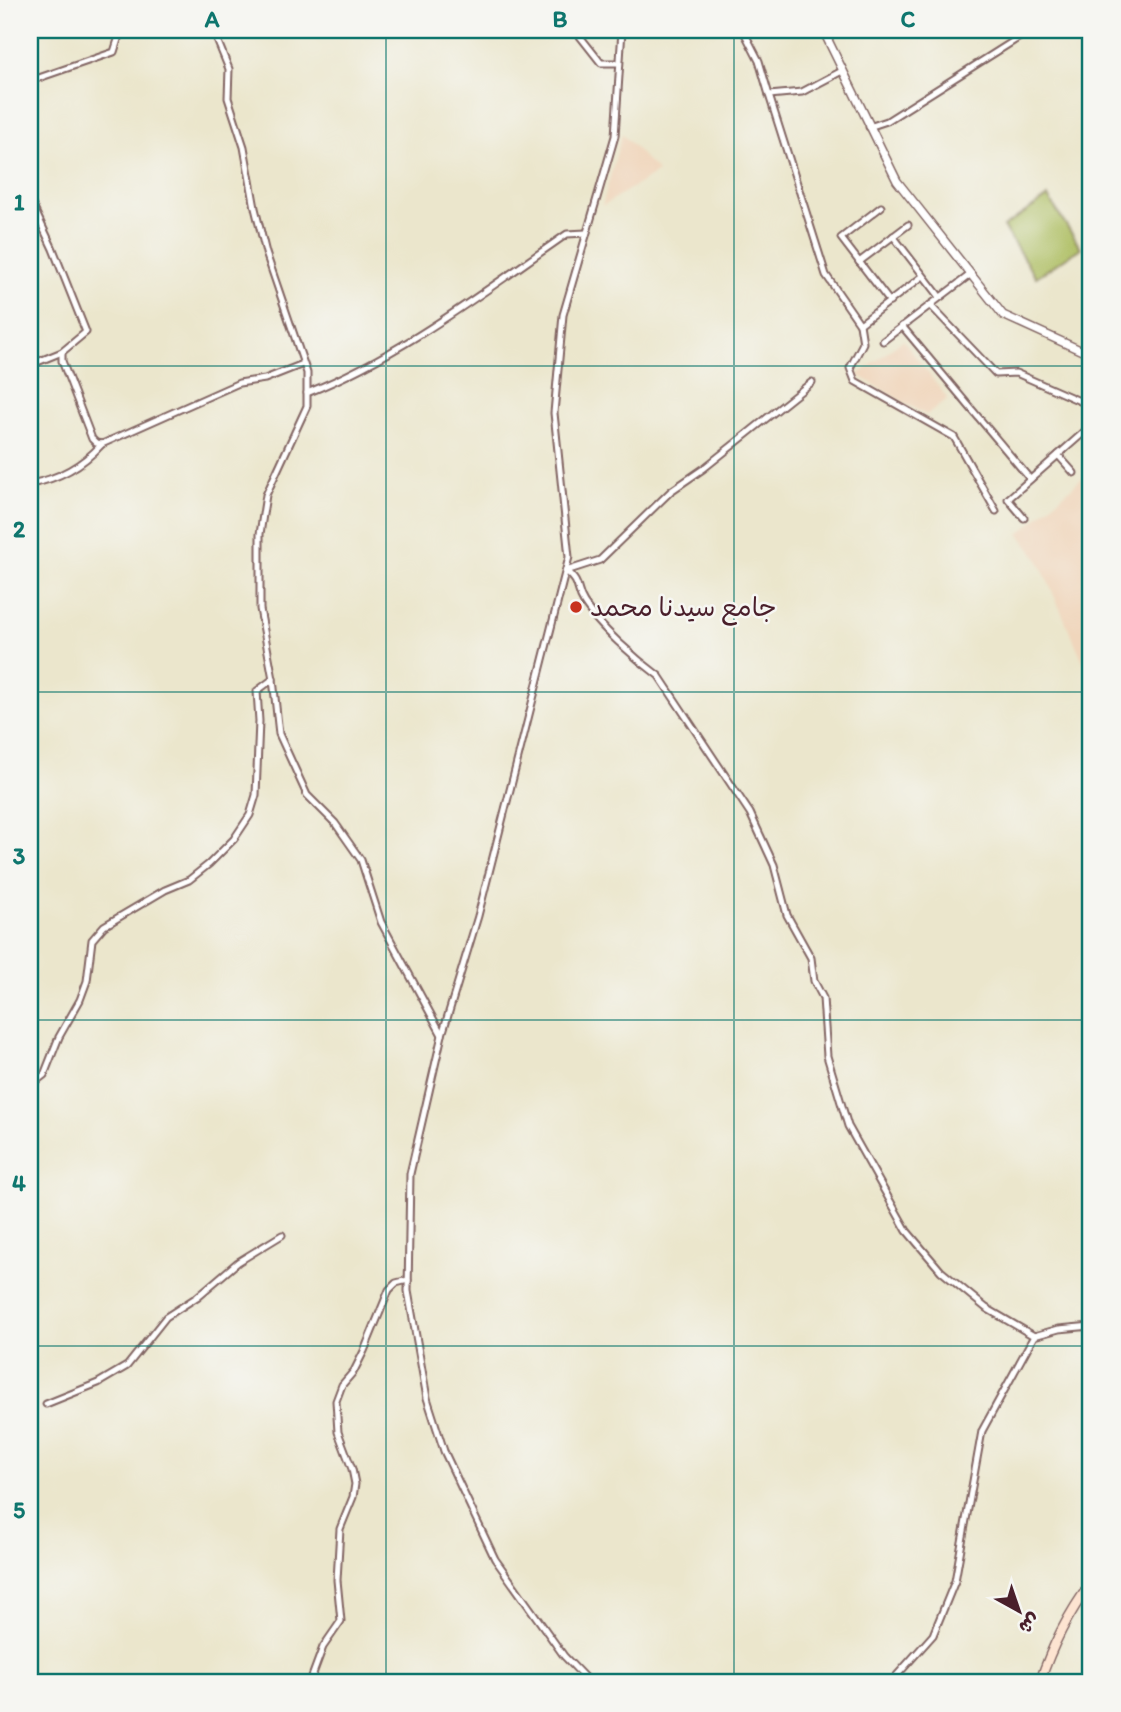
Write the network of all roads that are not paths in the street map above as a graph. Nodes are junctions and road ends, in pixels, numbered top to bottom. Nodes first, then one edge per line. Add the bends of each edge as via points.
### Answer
1 (121, 30) edge
2 (213, 30) edge
3 (575, 30) edge
4 (622, 30) edge
5 (743, 30) edge
6 (823, 30) edge
7 (1010, 30) edge
8 (1031, 30) edge
9 (1016, 39) junction
10 (618, 63) junction
11 (842, 71) junction
12 (30, 81) edge
13 (769, 95) junction
14 (869, 127) junction
15 (30, 200) edge
16 (881, 207) dead end
17 (908, 225) dead end
18 (586, 233) junction
19 (893, 236) junction
20 (859, 262) junction
21 (971, 274) junction
22 (923, 276) junction
23 (940, 297) junction
24 (890, 302) junction
25 (930, 305) junction
26 (860, 324) junction
27 (902, 326) junction
28 (883, 341) dead end
29 (62, 352) junction
30 (1091, 355) edge
31 (303, 364) junction
32 (30, 365) edge
33 (812, 382) dead end
34 (307, 393) junction
35 (1091, 406) edge
36 (1091, 426) edge
37 (102, 444) junction
38 (1058, 455) junction
39 (1074, 473) dead end
40 (1030, 480) junction
41 (30, 484) edge
42 (996, 511) dead end
43 (1024, 518) dead end
44 (566, 571) junction
45 (273, 679) junction
46 (442, 1035) junction
47 (30, 1086) edge
48 (282, 1235) dead end
49 (408, 1280) junction
50 (1091, 1307) edge
51 (1091, 1315) edge
52 (1091, 1326) edge
53 (1034, 1336) junction
54 (46, 1404) dead end
55 (1091, 1583) edge
56 (310, 1682) edge
57 (589, 1682) edge
58 (891, 1682) edge
59 (1040, 1682) edge

1 - 12 street via 114,52
2 - 31 street via 229,69 228,98 244,147 266,253
3 - 10 street via 601,63
4 - 10 street
5 - 13 street
6 - 11 street
7 - 9 street
8 - 9 street
9 - 14 street via 887,121
10 - 18 street via 615,136
11 - 13 street via 802,92
11 - 14 street
13 - 26 street via 826,275
14 - 21 street via 897,181
15 - 29 street via 86,332
16 - 20 street via 841,238
17 - 19 street
18 - 34 street via 567,234 408,343
18 - 44 street via 563,316 554,413 569,557
19 - 20 street
19 - 22 street
20 - 24 street
21 - 23 street
21 - 30 street via 1003,315
22 - 23 street
22 - 24 street
23 - 25 street
24 - 26 street
25 - 27 street
25 - 35 street via 996,374 1016,373
26 - 42 street via 863,343 850,368 855,382 954,437
27 - 28 street
27 - 40 street
29 - 32 street
29 - 37 street via 92,439
31 - 34 street
31 - 37 street via 265,379 239,383
33 - 44 street via 671,491 600,560
34 - 45 street via 307,407 266,495 260,534 260,609
36 - 38 street
37 - 41 street via 68,471
38 - 39 street
38 - 40 street
40 - 43 street via 1008,499
44 - 46 street via 478,916
44 - 53 street via 577,580 583,602 639,662 659,676 750,814 774,865 787,915 811,958 814,982 823,998 827,1056 848,1126 907,1231 941,1271 986,1308
45 - 46 street via 279,734 307,795 335,823 361,860 381,922
45 - 47 street via 257,691 256,795 250,816 234,839 189,880 131,908 92,940 88,981 80,1000 44,1075
46 - 49 street via 410,1174
48 - 54 street via 166,1317 127,1366
49 - 56 street via 389,1290 374,1330 336,1401 338,1432 355,1484 340,1529 337,1580 341,1621 323,1647
49 - 57 street via 427,1398 444,1451 495,1559 564,1656
50 - 51 street
52 - 53 street
53 - 58 street via 982,1431 955,1581 933,1635
55 - 59 main road via 1062,1626

